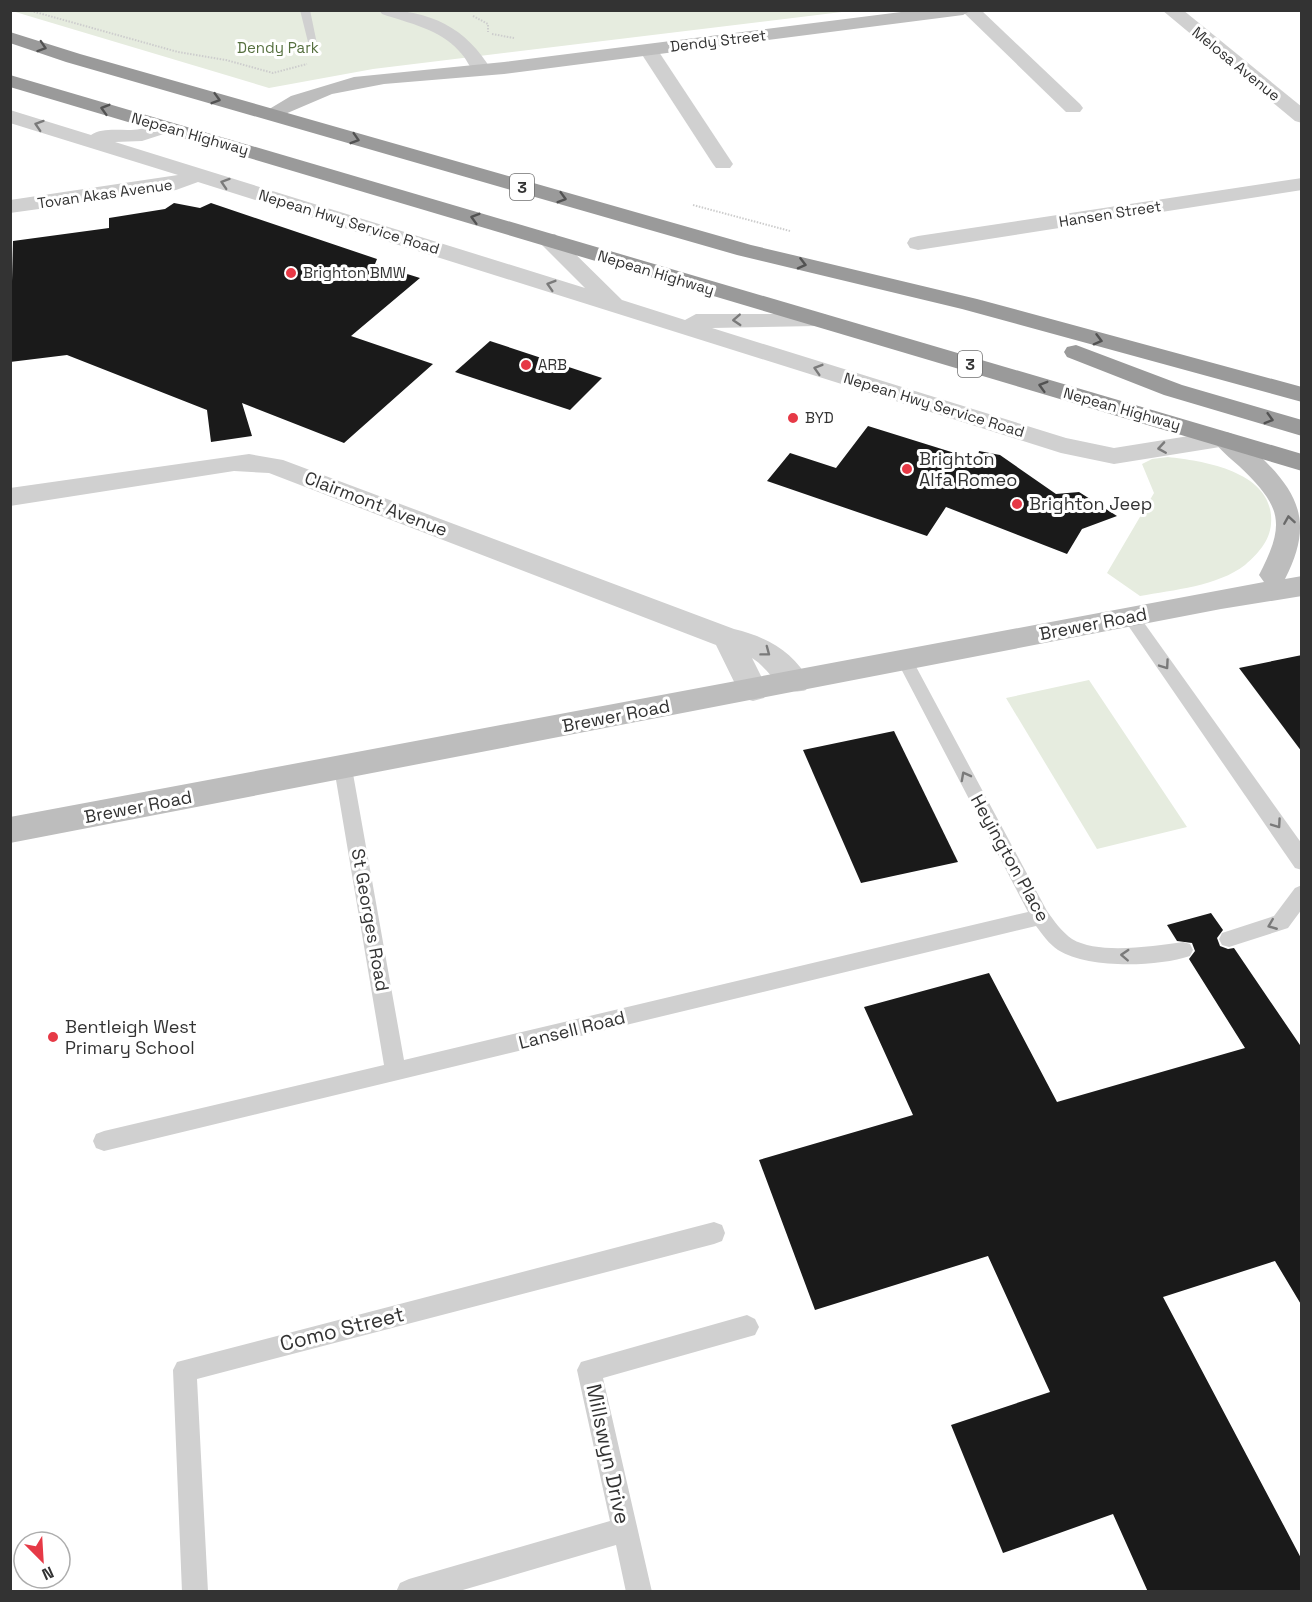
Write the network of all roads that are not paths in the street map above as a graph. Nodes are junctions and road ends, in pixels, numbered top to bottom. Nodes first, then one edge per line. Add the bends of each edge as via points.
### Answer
1 (305, 10) edge
2 (388, 10) edge
3 (963, 10) edge
4 (970, 10) edge
5 (1171, 10) edge
6 (10, 37) edge
7 (313, 42) dead end
8 (648, 50) junction
9 (477, 71) junction
10 (10, 81) edge
11 (161, 82) junction
12 (1073, 108) dead end
13 (271, 114) junction
14 (10, 116) edge
15 (1302, 117) edge
16 (299, 122) junction
17 (166, 127) junction
18 (72, 135) junction
19 (241, 149) junction
20 (412, 156) junction
21 (723, 164) dead end
22 (198, 174) junction
23 (1302, 184) edge
24 (394, 194) junction
25 (10, 207) edge
26 (547, 239) junction
27 (918, 243) dead end
28 (981, 308) junction
29 (625, 309) junction
30 (652, 316) junction
31 (817, 319) junction
32 (1302, 395) edge
33 (1237, 410) junction
34 (1302, 428) edge
35 (1223, 439) junction
36 (1302, 463) edge
37 (10, 497) edge
38 (1302, 560) edge
39 (1273, 575) junction
40 (1302, 586) edge
41 (1221, 599) junction
42 (1131, 617) junction
43 (727, 638) junction
44 (905, 661) junction
45 (795, 682) junction
46 (753, 690) junction
47 (344, 768) junction
48 (10, 831) edge
49 (1302, 863) edge
50 (1302, 893) edge
51 (1040, 917) junction
52 (1229, 939) dead end
53 (1183, 950) dead end
54 (396, 1072) junction
55 (104, 1141) dead end
56 (714, 1233) dead end
57 (747, 1327) dead end
58 (625, 1530) junction
59 (195, 1592) edge
60 (409, 1592) edge
61 (639, 1592) edge

1 - 7 lane
2 - 9 street via 463,41 472,51
3 - 8 street, Dendy Street
4 - 12 street
5 - 15 street, Melosa Avenue
6 -> 11 highway, 3
8 - 9 street, Dendy Street
8 - 21 street
9 - 13 street, Dendy Street via 338,86 297,99
9 - 16 street, Dendy Street via 353,95
17 -> 10 highway, Nepean Highway / 3
11 -> 13 highway, 3
11 - 17 highway via 180,96 184,112
13 - 16 highway, 3
13 - 19 highway
18 -> 14 street, Nepean Hwy Service Road
16 - 19 highway
16 -> 20 highway, 3
17 - 18 street, Nepean Hwy Service Road via 125,137
17 - 19 highway, Nepean Highway / 3
18 - 22 street, Nepean Hwy Service Road
19 - 24 highway, Nepean Highway / 3
20 - 24 highway via 394,172
20 -> 28 highway, 3 via 745,250
22 - 25 street, Tovan Akas Avenue via 176,184
29 -> 22 street, Nepean Hwy Service Road
23 - 27 street, Hansen Street
26 -> 24 highway, Nepean Highway / 3
26 - 29 street, Nepean Hwy Service Road via 597,290
26 - 31 highway, Nepean Highway / 3
28 -> 32 highway, 3
28 - 33 highway via 1139,378
29 - 30 street, Nepean Hwy Service Road
31 -> 30 street, Nepean Hwy Service Road via 709,321
35 -> 30 street, Nepean Hwy Service Road via 1118,455 1094,453
35 -> 31 highway, Nepean Highway / 3
33 -> 34 highway
33 - 35 highway
35 - 36 highway, Nepean Highway / 3
39 -> 35 street via 1290,537 1289,513 1274,486
37 - 43 street, Clairmont Avenue via 234,463 262,463
38 - 39 street, Brewer Road
39 - 41 street, Brewer Road
40 - 41 street, Brewer Road
41 - 42 street, Brewer Road
42 - 44 street, Brewer Road
42 -> 49 lane
43 -> 45 street, Clairmont Avenue via 759,646
43 - 46 street
44 - 45 street, Brewer Road
51 -> 44 lane, Heyington Place
45 - 46 street, Brewer Road
46 - 47 street, Brewer Road
47 - 48 street, Brewer Road
47 - 54 lane, St Georges Road
50 -> 52 lane via 1281,921
53 -> 51 lane, Heyington Place via 1152,956 1076,949 1054,934
51 - 54 lane, Lansell Road
54 - 55 lane, Lansell Road
56 - 59 lane, Como Street via 185,1370
57 - 58 lane, Millswyn Drive via 589,1370
58 - 60 lane
58 - 61 lane, Millswyn Drive

